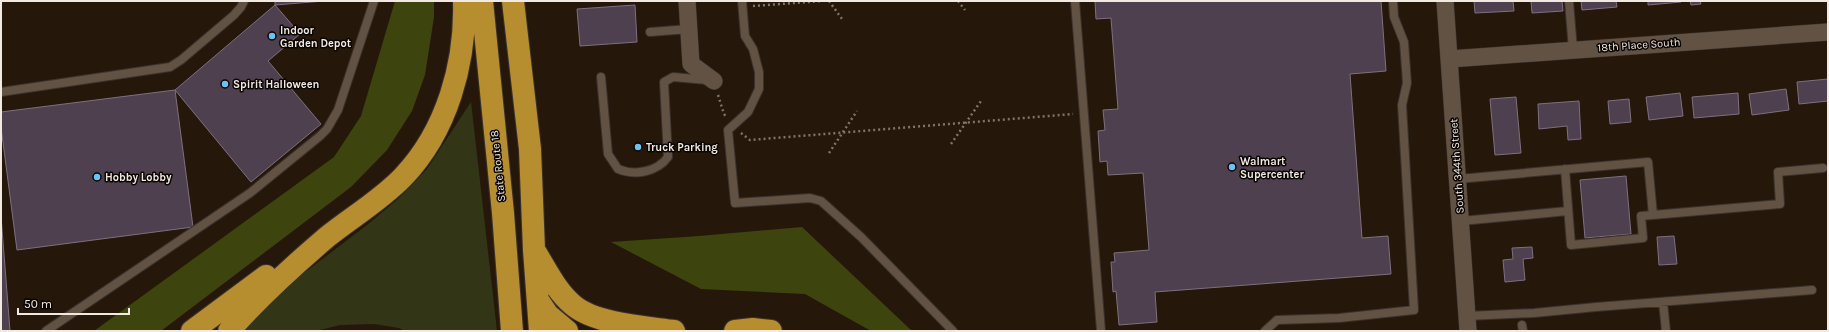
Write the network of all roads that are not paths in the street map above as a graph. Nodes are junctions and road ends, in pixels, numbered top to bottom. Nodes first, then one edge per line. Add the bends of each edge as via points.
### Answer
1 (244, 1) edge
2 (374, 1) edge
3 (464, 1) edge
4 (482, 1) edge
5 (513, 1) edge
6 (687, 1) edge
7 (1075, 1) edge
8 (1393, 1) edge
9 (1445, 1) edge
10 (1569, 1) edge
11 (742, 4) edge
12 (689, 29) junction
13 (650, 32) dead end
14 (1828, 32) edge
15 (1573, 50) junction
16 (1450, 59) junction
17 (601, 77) dead end
18 (714, 81) joint
19 (1, 92) edge
20 (1823, 168) dead end
21 (1565, 169) junction
22 (1458, 179) junction
23 (1568, 211) junction
24 (1653, 215) junction
25 (1461, 221) junction
26 (328, 237) junction
27 (534, 250) junction
28 (1812, 290) dead end
29 (538, 300) junction
30 (1663, 302) junction
31 (1468, 324) edge
32 (46, 331) edge
33 (192, 331) edge
34 (229, 331) edge
35 (512, 331) edge
36 (540, 331) edge
37 (567, 331) edge
38 (674, 331) edge
39 (735, 331) edge
40 (771, 331) edge
41 (953, 331) edge
42 (1101, 331) edge
43 (1265, 331) edge
44 (1666, 331) edge

1 - 19 lane via 234,15 170,67
2 - 32 lane via 338,110 327,129 250,193
3 - 26 highway via 463,41 455,82 430,138 403,177
4 - 35 highway, State Route 18
5 - 27 highway via 530,149
6 - 12 street
7 - 42 lane
8 - 43 lane via 1394,17 1404,42 1407,83 1402,105 1414,310 1339,318 1277,320
9 - 16 street, South 344th Street
10 - 15 lane
11 - 41 lane via 745,36 753,49 759,72 759,89 748,112 728,130 735,203 810,198 821,201 861,237
12 - 13 lane
12 - 18 street via 691,64
14 - 15 street, 18th Place South
15 - 16 street, 18th Place South
16 - 22 street, South 344th Street
17 - 18 lane via 608,154 618,169 631,172 652,170 668,158 664,82 673,77
20 - 24 lane via 1778,172 1780,204
21 - 22 lane
21 - 23 lane
21 - 24 lane via 1648,162
22 - 25 street, South 344th Street
23 - 24 lane via 1571,245 1643,238 1641,216
23 - 25 lane
25 - 31 street, South 344th Street
26 - 33 highway via 255,283
26 - 34 highway via 253,303
27 - 29 highway
27 - 38 highway via 560,290 574,306 594,316 618,323
28 - 30 lane
29 - 36 highway
29 - 37 highway via 548,315
30 - 31 lane via 1534,313
30 - 44 lane
39 - 40 highway

